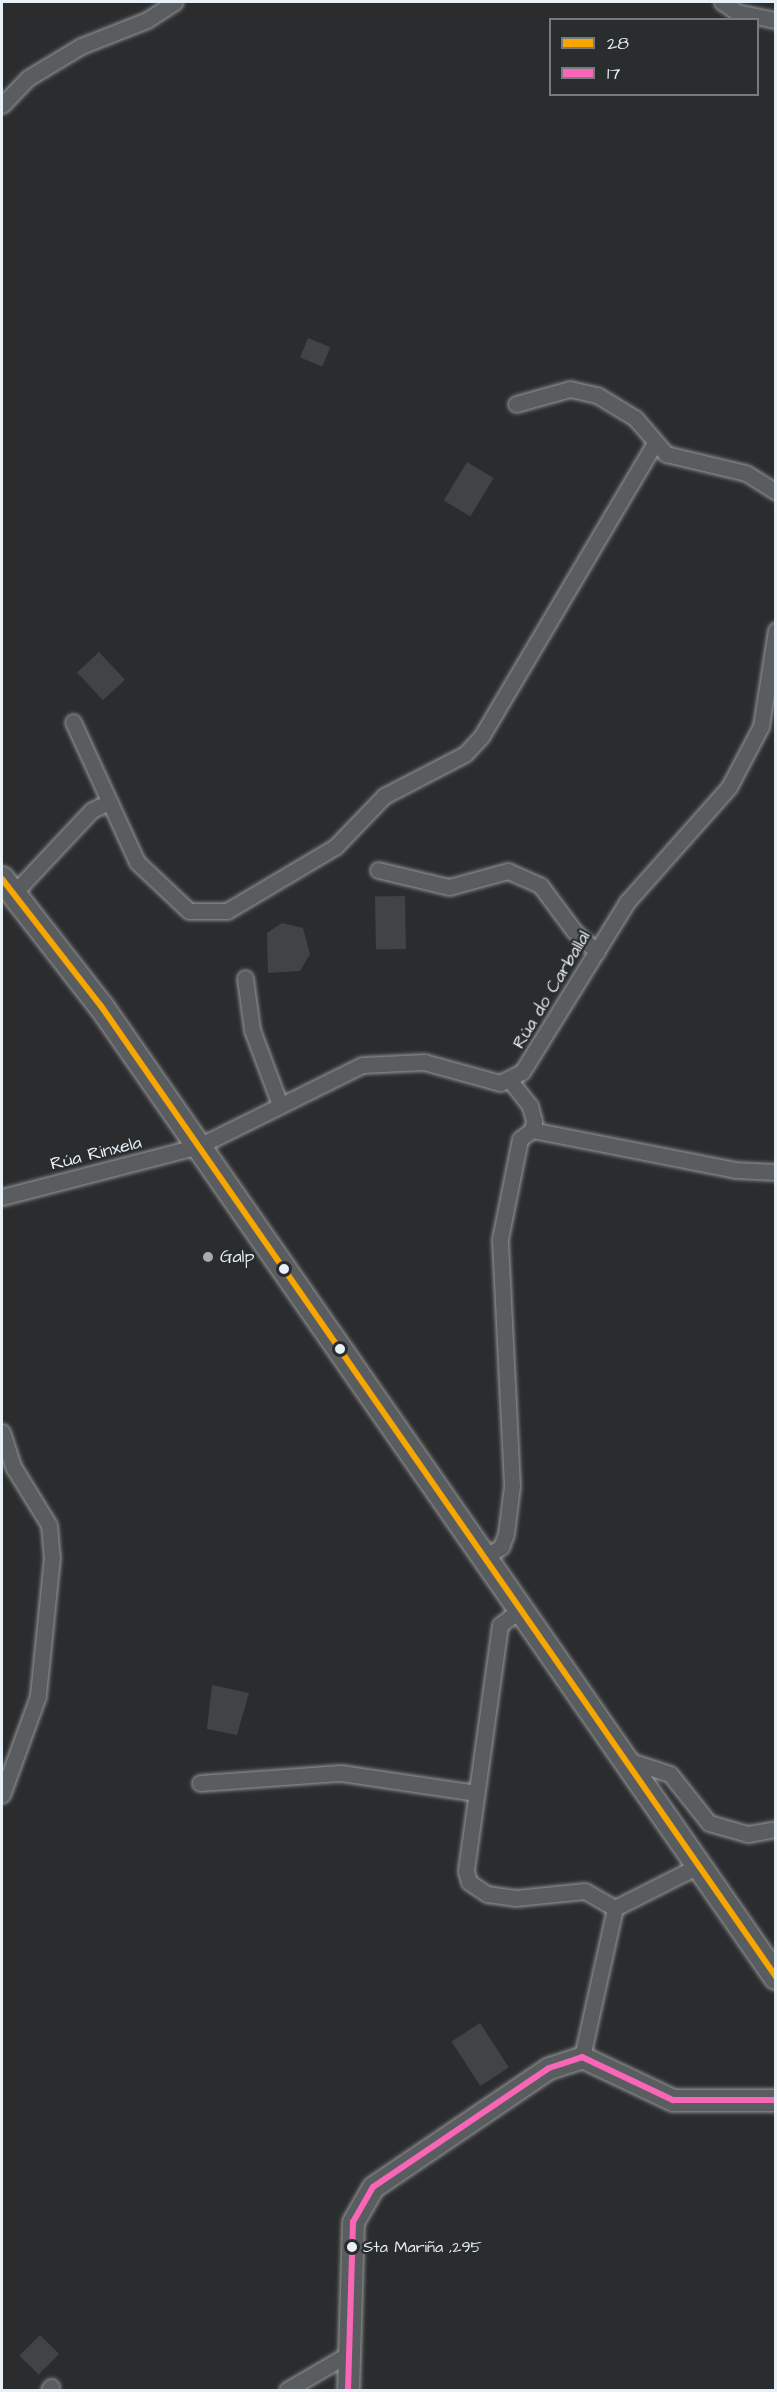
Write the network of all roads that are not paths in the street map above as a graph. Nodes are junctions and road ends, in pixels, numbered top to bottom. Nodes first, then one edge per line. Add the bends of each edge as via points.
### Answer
1 (175, 2) edge
2 (722, 2) edge
3 (776, 20) edge
4 (2, 105) edge
5 (516, 404) dead end
6 (654, 444) junction
7 (776, 492) edge
8 (776, 630) edge
9 (73, 722) dead end
10 (109, 802) junction
11 (378, 870) dead end
12 (8, 886) edge
13 (597, 952) junction
14 (245, 978) dead end
15 (510, 1080) junction
16 (280, 1104) junction
17 (532, 1130) junction
18 (199, 1146) junction
19 (776, 1172) edge
20 (2, 1197) edge
21 (2, 1432) edge
22 (484, 1557) junction
23 (520, 1610) junction
24 (624, 1759) junction
25 (200, 1783) dead end
26 (477, 1793) junction
27 (2, 1795) edge
28 (776, 1829) edge
29 (698, 1866) junction
30 (615, 1908) junction
31 (776, 1977) edge
32 (582, 2057) junction
33 (776, 2100) edge
34 (345, 2356) junction
35 (287, 2391) edge
36 (348, 2391) edge

1 - 4 street via 147,20 81,46 28,78
2 - 3 street via 737,12
5 - 6 street via 570,389 597,395 635,418
6 - 7 street via 666,453 746,473
6 - 10 street via 481,737 465,754 367,808 335,847 227,911 189,911 136,862
8 - 13 street, Rúa do Carballal via 761,726 729,787 654,866
9 - 10 street
10 - 12 street via 92,810
11 - 13 street via 449,887 508,871 545,889 574,931
12 - 18 main road
13 - 15 street, Rúa do Carballal via 531,1063
14 - 16 street via 255,1040
15 - 16 street via 484,1081 424,1062 362,1065
15 - 17 street via 530,1106
16 - 18 street
17 - 19 street via 735,1170
17 - 22 street via 520,1139 500,1239 511,1496 504,1541
18 - 20 street, Rúa Rinxela
18 - 22 main road
21 - 27 street via 14,1468 49,1525 52,1557 38,1696
22 - 23 main road
23 - 24 main road
23 - 26 street via 500,1625
24 - 28 street via 670,1774 709,1823 748,1834
24 - 29 main road
25 - 26 street via 341,1773
26 - 30 street via 466,1871 475,1889 504,1898 585,1891
29 - 30 street
29 - 31 main road
30 - 32 street
32 - 33 main road via 673,2100
32 - 34 main road via 549,2068 361,2200 353,2222
34 - 35 street
34 - 36 main road

